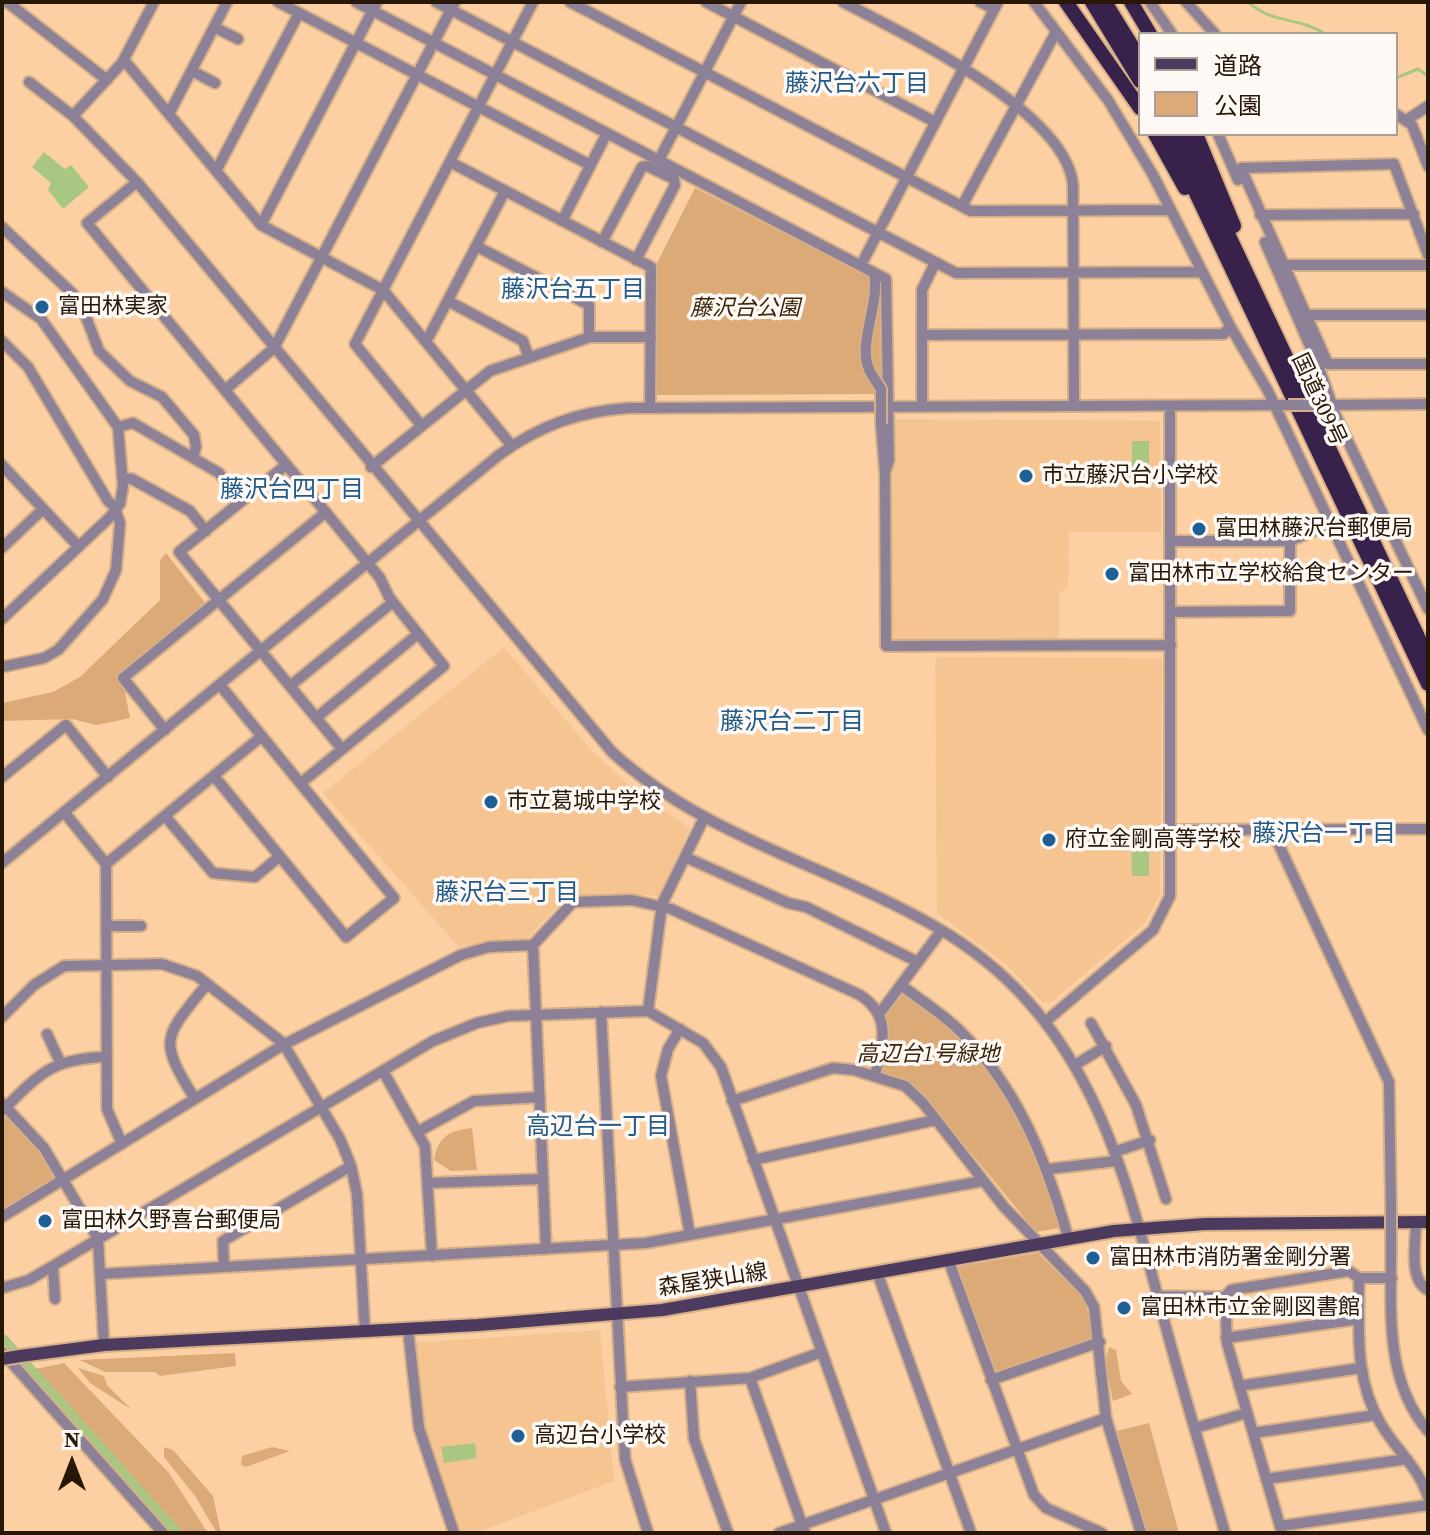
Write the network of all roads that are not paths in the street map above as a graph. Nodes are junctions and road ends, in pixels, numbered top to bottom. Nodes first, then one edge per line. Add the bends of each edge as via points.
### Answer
1 (7, 2) edge
2 (154, 2) edge
3 (227, 2) edge
4 (278, 2) edge
5 (356, 2) edge
6 (436, 2) edge
7 (533, 2) edge
8 (570, 2) edge
9 (706, 2) edge
10 (741, 2) edge
11 (843, 2) edge
12 (980, 2) edge
13 (1034, 2) edge
14 (1066, 2) edge
15 (1092, 2) edge
16 (1105, 2) edge
17 (1131, 2) edge
18 (1150, 2) edge
19 (1186, 2) edge
20 (375, 6) edge
21 (453, 6) edge
22 (996, 6) edge
23 (299, 13) junction
24 (734, 17) junction
25 (214, 27) junction
26 (1056, 32) junction
27 (1149, 32) edge
28 (1171, 32) edge
29 (1213, 32) edge
30 (238, 39) dead end
31 (512, 42) junction
32 (356, 43) junction
33 (434, 43) junction
34 (1138, 56) edge
35 (124, 60) junction
36 (965, 66) junction
37 (192, 71) junction
38 (705, 72) junction
39 (417, 75) junction
40 (496, 75) junction
41 (1138, 78) edge
42 (107, 80) junction
43 (29, 82) dead end
44 (215, 83) dead end
45 (1138, 105) edge
46 (1014, 106) junction
47 (1428, 106) edge
48 (478, 108) junction
49 (169, 114) junction
50 (1398, 115) edge
51 (73, 116) junction
52 (1408, 119) junction
53 (935, 122) junction
54 (676, 127) junction
55 (607, 133) junction
56 (1156, 136) edge
57 (1169, 136) edge
58 (1182, 136) edge
59 (1197, 136) edge
60 (1219, 136) edge
61 (659, 160) junction
62 (450, 162) junction
63 (590, 165) junction
64 (1428, 166) edge
65 (216, 171) junction
66 (907, 177) junction
67 (137, 182) junction
68 (505, 191) junction
69 (962, 206) junction
70 (1170, 210) junction
71 (1073, 211) junction
72 (1414, 214) junction
73 (1260, 215) junction
74 (562, 221) junction
75 (261, 225) junction
76 (3, 230) edge
77 (878, 233) junction
78 (602, 242) junction
79 (476, 246) junction
80 (1428, 255) edge
81 (322, 257) junction
82 (636, 260) junction
83 (935, 263) junction
84 (861, 265) junction
85 (1283, 265) junction
86 (1428, 265) edge
87 (1202, 272) junction
88 (874, 273) junction
89 (1073, 273) junction
90 (1239, 282) junction
91 (383, 290) junction
92 (1255, 291) junction
93 (2, 292) edge
94 (448, 301) junction
95 (1306, 315) junction
96 (1428, 315) edge
97 (1230, 326) junction
98 (922, 335) junction
99 (1074, 335) junction
100 (589, 337) junction
101 (651, 337) junction
102 (2, 341) edge
103 (426, 342) junction
104 (274, 348) junction
105 (529, 358) junction
106 (1428, 364) edge
107 (225, 390) junction
108 (467, 391) junction
109 (1428, 404) edge
110 (1275, 405) junction
111 (1333, 405) junction
112 (1074, 406) junction
113 (1170, 406) junction
114 (889, 407) junction
115 (922, 407) junction
116 (650, 408) junction
117 (421, 425) junction
118 (118, 427) junction
119 (512, 446) junction
120 (193, 458) junction
121 (286, 465) junction
122 (371, 467) junction
123 (4, 471) edge
124 (885, 473) junction
125 (123, 478) junction
126 (241, 501) junction
127 (114, 506) junction
128 (43, 509) junction
129 (325, 513) junction
130 (418, 523) junction
131 (1332, 523) junction
132 (206, 531) junction
133 (1171, 541) junction
134 (1290, 541) junction
135 (78, 546) junction
136 (2, 548) edge
137 (368, 564) junction
138 (219, 600) junction
139 (393, 602) junction
140 (1428, 609) edge
141 (1171, 612) junction
142 (2, 619) edge
143 (418, 634) junction
144 (1171, 645) junction
145 (261, 651) junction
146 (1428, 658) edge
147 (2, 667) edge
148 (1428, 684) edge
149 (220, 685) junction
150 (290, 686) junction
151 (316, 718) junction
152 (165, 730) junction
153 (1428, 730) edge
154 (262, 736) junction
155 (342, 749) junction
156 (214, 776) junction
157 (2, 777) edge
158 (108, 777) junction
159 (301, 783) junction
160 (64, 812) junction
161 (165, 816) junction
162 (704, 818) junction
163 (1428, 829) edge
164 (1172, 830) junction
165 (1272, 830) junction
166 (280, 856) junction
167 (685, 857) junction
168 (2, 863) edge
169 (106, 864) junction
170 (661, 906) junction
171 (106, 926) junction
172 (141, 926) dead end
173 (941, 931) junction
174 (533, 945) junction
175 (918, 962) junction
176 (107, 964) junction
177 (207, 984) junction
178 (901, 985) junction
179 (648, 1011) junction
180 (601, 1012) junction
181 (880, 1013) junction
182 (536, 1014) junction
183 (2, 1017) edge
184 (1045, 1022) junction
185 (1091, 1023) dead end
186 (680, 1029) junction
187 (47, 1034) dead end
188 (284, 1045) junction
189 (1106, 1046) junction
190 (107, 1057) junction
191 (60, 1062) junction
192 (1075, 1065) junction
193 (383, 1071) junction
194 (875, 1075) junction
195 (540, 1097) junction
196 (195, 1099) junction
197 (732, 1101) junction
198 (3, 1107) edge
199 (321, 1107) junction
200 (936, 1120) junction
201 (419, 1131) junction
202 (1150, 1140) junction
203 (122, 1144) junction
204 (1115, 1156) junction
205 (753, 1160) junction
206 (351, 1166) junction
207 (1049, 1169) junction
208 (543, 1179) junction
209 (63, 1180) junction
210 (983, 1181) junction
211 (428, 1183) junction
212 (1166, 1199) dead end
213 (2, 1217) edge
214 (775, 1220) junction
215 (1422, 1222) edge
216 (1138, 1229) junction
217 (690, 1235) junction
218 (1068, 1237) junction
219 (98, 1239) junction
220 (1037, 1242) junction
221 (612, 1246) junction
222 (546, 1249) junction
223 (432, 1256) junction
224 (948, 1259) junction
225 (361, 1260) junction
226 (53, 1266) junction
227 (224, 1267) junction
228 (877, 1272) junction
229 (101, 1274) junction
230 (1359, 1278) junction
231 (1392, 1278) junction
232 (799, 1286) junction
233 (2, 1288) edge
234 (1428, 1290) edge
235 (1159, 1296) junction
236 (1225, 1297) junction
237 (55, 1299) dead end
238 (615, 1314) junction
239 (1359, 1319) junction
240 (408, 1329) junction
241 (365, 1332) junction
242 (1226, 1338) junction
243 (1100, 1342) junction
244 (104, 1345) junction
245 (2, 1352) edge
246 (822, 1352) junction
247 (2, 1359) edge
248 (1361, 1368) junction
249 (750, 1378) junction
250 (991, 1380) junction
251 (690, 1381) junction
252 (1239, 1386) junction
253 (620, 1387) junction
254 (1247, 1413) junction
255 (1376, 1415) junction
256 (1106, 1418) junction
257 (1195, 1428) junction
258 (1428, 1431) edge
259 (1253, 1433) junction
260 (1016, 1449) junction
261 (1407, 1459) junction
262 (948, 1473) junction
263 (1266, 1479) junction
264 (1428, 1497) edge
265 (874, 1499) junction
266 (1428, 1505) edge
267 (803, 1529) edge
268 (1281, 1530) edge
269 (1140, 1531) edge
270 (163, 1533) edge
271 (454, 1533) edge
272 (648, 1533) edge
273 (728, 1533) edge
274 (779, 1533) edge
275 (886, 1533) edge
276 (971, 1533) edge
277 (1102, 1533) edge
278 (1127, 1533) edge
279 (1225, 1533) edge

1 - 42 street
2 - 35 street
3 - 25 street
4 - 23 street
5 - 20 street
6 - 21 street
7 - 31 street
8 - 38 street
9 - 24 street
10 - 24 street
11 - 36 street
12 - 22 street
13 - 26 street
14 - 45 highway
15 - 41 highway
16 - 34 highway
17 - 27 highway
18 - 28 street
19 - 29 street
20 - 32 street
20 - 33 street
21 - 31 street
21 - 33 street
22 - 36 street
23 - 32 street
23 - 65 street
24 - 38 street
24 - 53 street
25 - 30 street
25 - 37 street
26 - 46 street
26 - 70 street via 1121,118
31 - 40 street
31 - 54 street
32 - 39 street
32 - 75 street
33 - 39 street
33 - 40 street
35 - 42 street
35 - 49 street
36 - 46 street
36 - 53 street
37 - 44 street
37 - 49 street
38 - 54 street
38 - 66 street
39 - 48 street
39 - 81 street
40 - 48 street
40 - 55 street
42 - 51 street
43 - 51 street
46 - 69 street
46 - 71 street via 1067,159
47 - 52 street
48 - 62 street
48 - 63 street
49 - 65 street
50 - 52 street
51 - 67 street
52 - 64 street
53 - 66 street
54 - 61 street
54 - 77 street
55 - 61 street
55 - 63 street
56 - 90 highway
57 - 90 highway, 国道309号
58 - 92 highway, 国道309号
59 - 92 highway via 1254,273
60 - 111 street
61 - 84 street
62 - 68 street
62 - 91 street
63 - 74 street
65 - 75 street
66 - 69 street
66 - 77 street
67 - 104 street
67 - 107 street via 87,223
68 - 74 street
68 - 79 street
69 - 71 street via 971,211
70 - 71 street
70 - 87 street
71 - 89 street
72 - 73 street
72 - 73 street via 1394,164 1242,166
72 - 80 street
73 - 85 street
74 - 78 street
75 - 81 street
76 - 120 street via 73,294 99,351 130,381 162,397 194,435
77 - 83 street
77 - 84 street
78 - 82 street
78 - 82 street via 642,167 661,172 675,185
79 - 94 street
79 - 100 street via 589,305
81 - 91 street
81 - 104 street
82 - 101 street via 651,267
83 - 89 street via 956,273
83 - 98 street via 922,290
84 - 88 street
85 - 86 street
85 - 95 street
87 - 89 street
87 - 97 street
88 - 114 street via 886,279
88 - 124 street, bridge via 867,363 881,389
89 - 99 street
90 - 148 highway, 国道309号
91 - 103 street
91 - 117 street via 355,344
92 - 146 highway, 国道309号
93 - 118 street via 41,319
94 - 103 street
94 - 105 street via 523,341
95 - 96 street
95 - 106 street via 1328,364
97 - 99 street via 1224,334
97 - 110 street
98 - 99 street
98 - 115 street
99 - 112 street
100 - 101 street
100 - 105 street
101 - 116 street
102 - 127 street via 28,367
103 - 108 street
104 - 107 street
104 - 122 street
105 - 108 street via 490,371
107 - 121 street
108 - 117 street
108 - 119 street
109 - 111 street
110 - 111 street, bridge
110 - 113 street
110 - 131 street
111 - 140 street
112 - 113 street
112 - 115 street
113 - 133 street
114 - 115 street
114 - 116 street
114 - 124 street
116 - 119 street via 578,414
117 - 122 street
118 - 120 street via 133,423
118 - 125 street
119 - 130 street
120 - 126 street via 219,473
121 - 126 street
121 - 129 street
122 - 130 street
123 - 128 street
124 - 144 street via 886,646
125 - 127 street via 120,504
125 - 132 street via 190,511
126 - 132 street
127 - 135 street via 109,518
127 - 147 street via 120,523 116,570 103,599 58,650
128 - 135 street
128 - 136 street
129 - 137 street
129 - 138 street
130 - 137 street
130 - 162 street via 593,733 646,781
131 - 134 street
131 - 153 street
132 - 138 street via 179,552
133 - 134 street
133 - 141 street
134 - 141 street via 1290,611
135 - 142 street
137 - 139 street
137 - 145 street
138 - 145 street
138 - 152 street via 123,678
139 - 143 street
139 - 150 street
141 - 144 street
143 - 151 street
143 - 155 street via 444,666
144 - 164 street
145 - 149 street
145 - 150 street
149 - 152 street
149 - 154 street
150 - 151 street
151 - 155 street
152 - 158 street
154 - 156 street
154 - 159 street
155 - 159 street
156 - 161 street
156 - 166 street
157 - 158 street via 66,725
158 - 160 street
159 - 166 street via 394,898 346,937
160 - 168 street
160 - 169 street
161 - 166 street via 213,873 255,877
161 - 169 street
162 - 167 street
162 - 173 street
163 - 165 street
164 - 165 street
164 - 184 street via 1172,883 1160,919
165 - 231 street, bridge via 1389,1082
167 - 170 street
167 - 175 street via 806,907
169 - 171 street
170 - 174 street via 632,900 573,902
170 - 179 street
170 - 181 street via 860,995
171 - 172 street
171 - 176 street
173 - 175 street
173 - 184 street via 995,970
174 - 182 street
174 - 188 street via 489,947 461,955
175 - 178 street
176 - 177 street via 182,968
176 - 183 street via 64,966 48,974
176 - 190 street
177 - 188 street
177 - 196 street via 169,1038 172,1062
178 - 181 street
178 - 207 street via 959,1030 1013,1097
179 - 180 street
179 - 186 street
180 - 182 street
180 - 221 street
181 - 194 street via 884,1034
182 - 193 street via 461,1028
182 - 195 street
184 - 192 street
185 - 189 street
186 - 197 street via 711,1051
186 - 217 street via 661,1076
187 - 191 street
188 - 196 street
188 - 199 street
189 - 192 street
189 - 202 street
190 - 191 street
190 - 203 street via 107,1109
191 - 198 street
192 - 204 street via 1105,1121
193 - 199 street
193 - 201 street
194 - 197 street via 823,1069
194 - 200 street via 905,1086
195 - 201 street via 474,1101
195 - 208 street
196 - 203 street
197 - 205 street
198 - 209 street via 39,1141
199 - 206 street
199 - 219 street
200 - 205 street
200 - 210 street
201 - 211 street
202 - 204 street
202 - 212 street
203 - 209 street
204 - 207 street
204 - 216 street
205 - 214 street
206 - 225 street
206 - 227 street via 223,1241
207 - 218 street
208 - 211 street
208 - 222 street
209 - 213 street
209 - 219 street
210 - 214 street
210 - 220 street
211 - 223 street
214 - 217 street
214 - 232 street
215 - 216 main road, 森屋狭山線
215 - 234 street via 1416,1274
216 - 218 main road, 森屋狭山線
216 - 235 street
217 - 221 street
218 - 220 main road, 森屋狭山線
219 - 226 street
219 - 229 street
220 - 224 main road, 森屋狭山線
220 - 243 street via 1091,1300
221 - 222 street
221 - 238 street
222 - 223 street
223 - 225 street
224 - 228 main road, 森屋狭山線
224 - 250 street
225 - 227 street
225 - 241 street
226 - 233 street
226 - 237 street
227 - 229 street
228 - 232 main road, 森屋狭山線
228 - 262 street
229 - 244 street
230 - 231 street
230 - 236 street via 1349,1271 1231,1290
230 - 239 street
231 - 258 street via 1396,1366 1409,1404
232 - 238 main road, 森屋狭山線
232 - 246 street
235 - 236 street
235 - 257 street
236 - 242 street
238 - 240 main road, 森屋狭山線
238 - 253 street
239 - 242 street
239 - 248 street
240 - 241 main road, 森屋狭山線
240 - 271 street via 421,1437
241 - 244 main road, 森屋狭山線
242 - 252 street
243 - 250 street
243 - 256 street
244 - 247 main road, 森屋狭山線, bridge
245 - 270 street
246 - 249 street
246 - 265 street
248 - 252 street
248 - 255 street
249 - 251 street
249 - 267 street
250 - 260 street
251 - 253 street
251 - 273 street via 694,1439
252 - 254 street
253 - 272 street via 626,1468
254 - 257 street
254 - 259 street
255 - 259 street
255 - 261 street
256 - 260 street
256 - 269 street
257 - 279 street
259 - 263 street
260 - 262 street
260 - 277 street via 1039,1502
261 - 263 street
261 - 264 street
262 - 265 street
262 - 276 street
263 - 268 street
265 - 267 street
265 - 275 street
266 - 268 street
267 - 274 street
269 - 278 street

